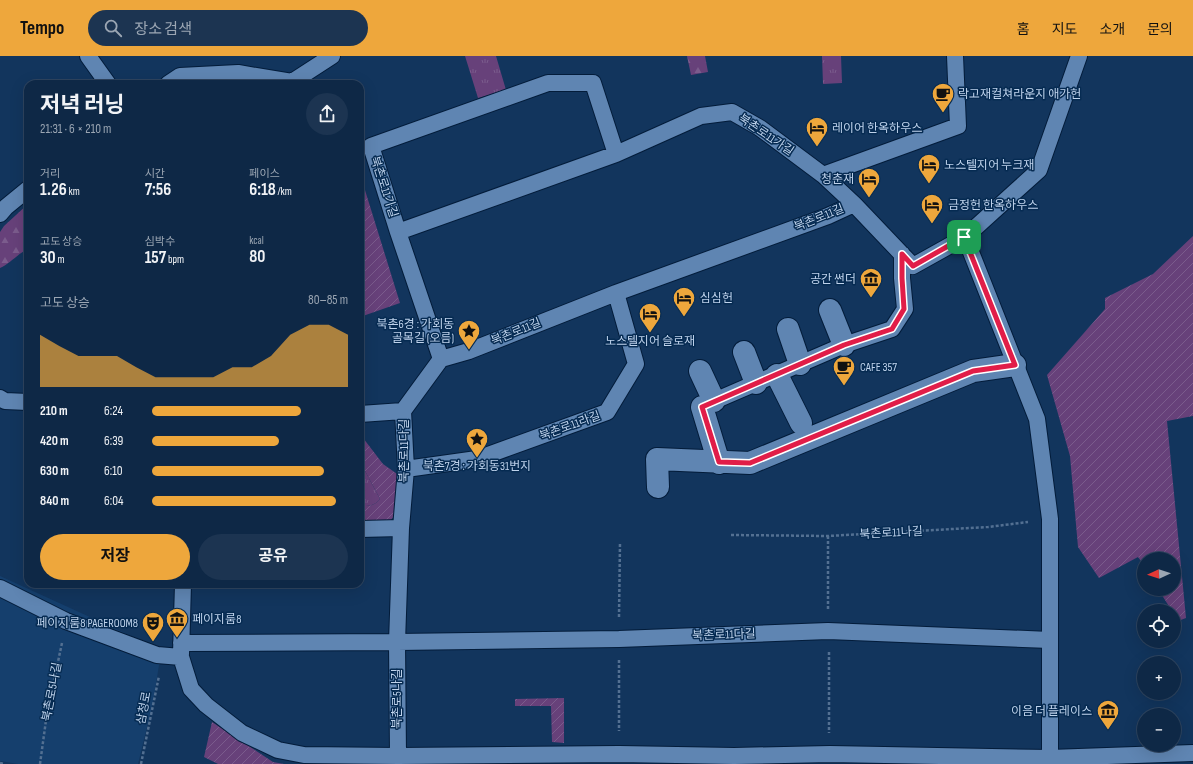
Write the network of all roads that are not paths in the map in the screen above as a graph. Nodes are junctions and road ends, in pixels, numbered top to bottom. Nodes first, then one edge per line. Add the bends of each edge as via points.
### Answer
1 (88, 56) edge
2 (332, 56) edge
3 (955, 56) edge
4 (1079, 56) edge
5 (105, 80) edge
6 (174, 80) edge
7 (280, 80) edge
8 (295, 80) edge
9 (616, 154) junction
10 (823, 175) junction
11 (24, 192) edge
12 (854, 204) junction
13 (0, 214) edge
14 (398, 232) junction
15 (964, 237) junction
16 (902, 254) junction
17 (616, 293) junction
18 (830, 310) dead end
19 (788, 329) dead end
20 (844, 345) junction
21 (744, 352) dead end
22 (441, 359) junction
23 (800, 364) junction
24 (1015, 365) junction
25 (700, 371) dead end
26 (777, 375) junction
27 (756, 383) junction
28 (0, 398) edge
29 (24, 402) edge
30 (708, 404) junction
31 (403, 411) junction
32 (364, 414) edge
33 (801, 423) dead end
34 (719, 462) junction
35 (406, 469) junction
36 (658, 487) dead end
37 (401, 528) junction
38 (364, 529) edge
39 (0, 588) edge
40 (183, 588) edge
41 (1050, 640) junction
42 (397, 642) junction
43 (181, 650) junction
44 (1193, 753) edge
45 (398, 756) junction
46 (1050, 758) junction

1 - 5 lane
2 - 8 lane
3 - 10 lane via 958,126
4 - 15 lane, 북촌로11길 via 1039,170
6 - 7 lane via 180,76 238,73
9 - 10 lane, 북촌로11가길 via 701,116 732,112 760,128
9 - 14 lane, 북촌로11가길
9 - 14 lane, 북촌로11가길 via 593,83 548,83 371,146
10 - 12 lane, 북촌로11가길
11 - 13 lane
12 - 16 lane, 북촌로11길
12 - 17 lane, 북촌로11길 via 828,216
14 - 22 lane
15 - 16 lane, 북촌로11길 via 913,266
15 - 24 lane
16 - 20 lane via 904,309 892,329
17 - 22 lane, 북촌로11길 via 468,351
17 - 35 lane, 북촌로11라길 via 636,364 607,412 477,459
18 - 20 street
19 - 23 street
20 - 23 lane
21 - 27 street
22 - 31 lane, 북촌로11다길
23 - 26 lane
24 - 34 street via 973,371 750,463
24 - 41 lane via 1037,419 1050,519
25 - 30 street
26 - 27 lane
26 - 33 street
27 - 30 lane
28 - 29 lane via 5,401
30 - 34 street
31 - 32 lane
31 - 35 lane, 북촌로11다길
34 - 36 street via 657,459
35 - 37 lane, 북촌로11다길
37 - 38 lane
37 - 42 lane, 북촌로11다길
39 - 43 lane via 66,621 157,655
40 - 43 lane
41 - 42 lane, 북촌로11다길 via 828,631 619,639
41 - 46 lane
42 - 43 lane, 북촌로11다길
42 - 45 lane, 북촌로5나길
43 - 45 lane via 191,689 206,705 242,733 278,750 304,755
44 - 46 lane
45 - 46 lane via 830,754

